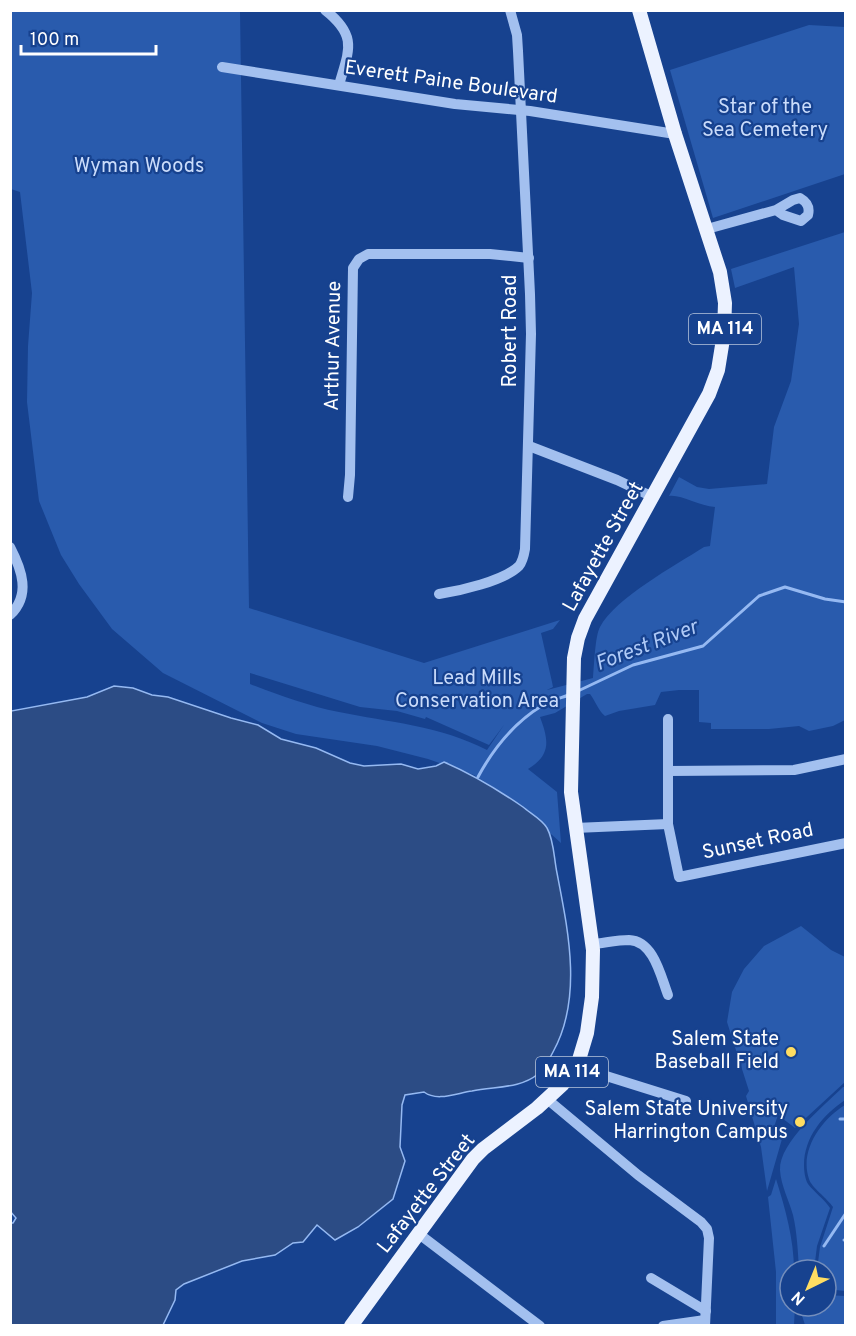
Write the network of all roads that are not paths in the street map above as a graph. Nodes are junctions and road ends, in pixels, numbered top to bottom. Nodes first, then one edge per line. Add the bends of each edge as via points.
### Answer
1 (325, 10) edge
2 (510, 10) edge
3 (639, 10) edge
4 (222, 67) dead end
5 (339, 85) junction
6 (522, 111) junction
7 (675, 134) junction
8 (776, 210) dead end
9 (706, 230) junction
10 (529, 258) junction
11 (529, 446) junction
12 (348, 497) dead end
13 (653, 497) junction
14 (10, 547) edge
15 (439, 594) dead end
16 (10, 615) edge
17 (668, 719) dead end
18 (846, 759) edge
19 (668, 771) junction
20 (668, 824) junction
21 (575, 828) junction
22 (846, 843) edge
23 (592, 944) junction
24 (668, 995) dead end
25 (578, 1063) junction
26 (547, 1099) junction
27 (687, 1101) dead end
28 (419, 1234) junction
29 (651, 1278) dead end
30 (706, 1319) edge
31 (351, 1326) edge
32 (540, 1326) edge
33 (663, 1326) edge

1 - 5 street via 347,34 349,46
2 - 6 street, Robert Road via 517,35
3 - 7 main road, Lafayette Street / MA 114
4 - 5 street, Everett Paine Boulevard
5 - 6 street, Everett Paine Boulevard
6 - 7 street, Everett Paine Boulevard
6 - 10 street, Robert Road
7 - 9 main road, Lafayette Street / MA 114
8 - 9 street
9 - 13 main road, Lafayette Street / MA 114 via 724,291 722,352 709,394
10 - 11 street, Robert Road
10 - 12 street, Arthur Avenue via 421,253 368,254 359,259 353,268
11 - 13 street
11 - 15 street, Robert Road via 528,524 523,560 518,567 491,581
13 - 21 main road, Lafayette Street / MA 114 via 578,638 571,716
14 - 16 street via 24,585 22,597
17 - 19 street
18 - 19 street via 794,770
19 - 20 street
20 - 21 street
20 - 22 street, Sunset Road via 679,876
21 - 23 main road, Lafayette Street / MA 114
23 - 24 street via 632,940 640,943 657,964
23 - 25 main road, Lafayette Street / MA 114 via 589,1024
25 - 26 main road, Lafayette Street / MA 114
25 - 27 street via 603,1075
26 - 28 main road, Lafayette Street / MA 114 via 483,1149
26 - 30 street via 707,1229
28 - 31 main road, Lafayette Street / MA 114
28 - 32 street
29 - 30 street
30 - 33 street

